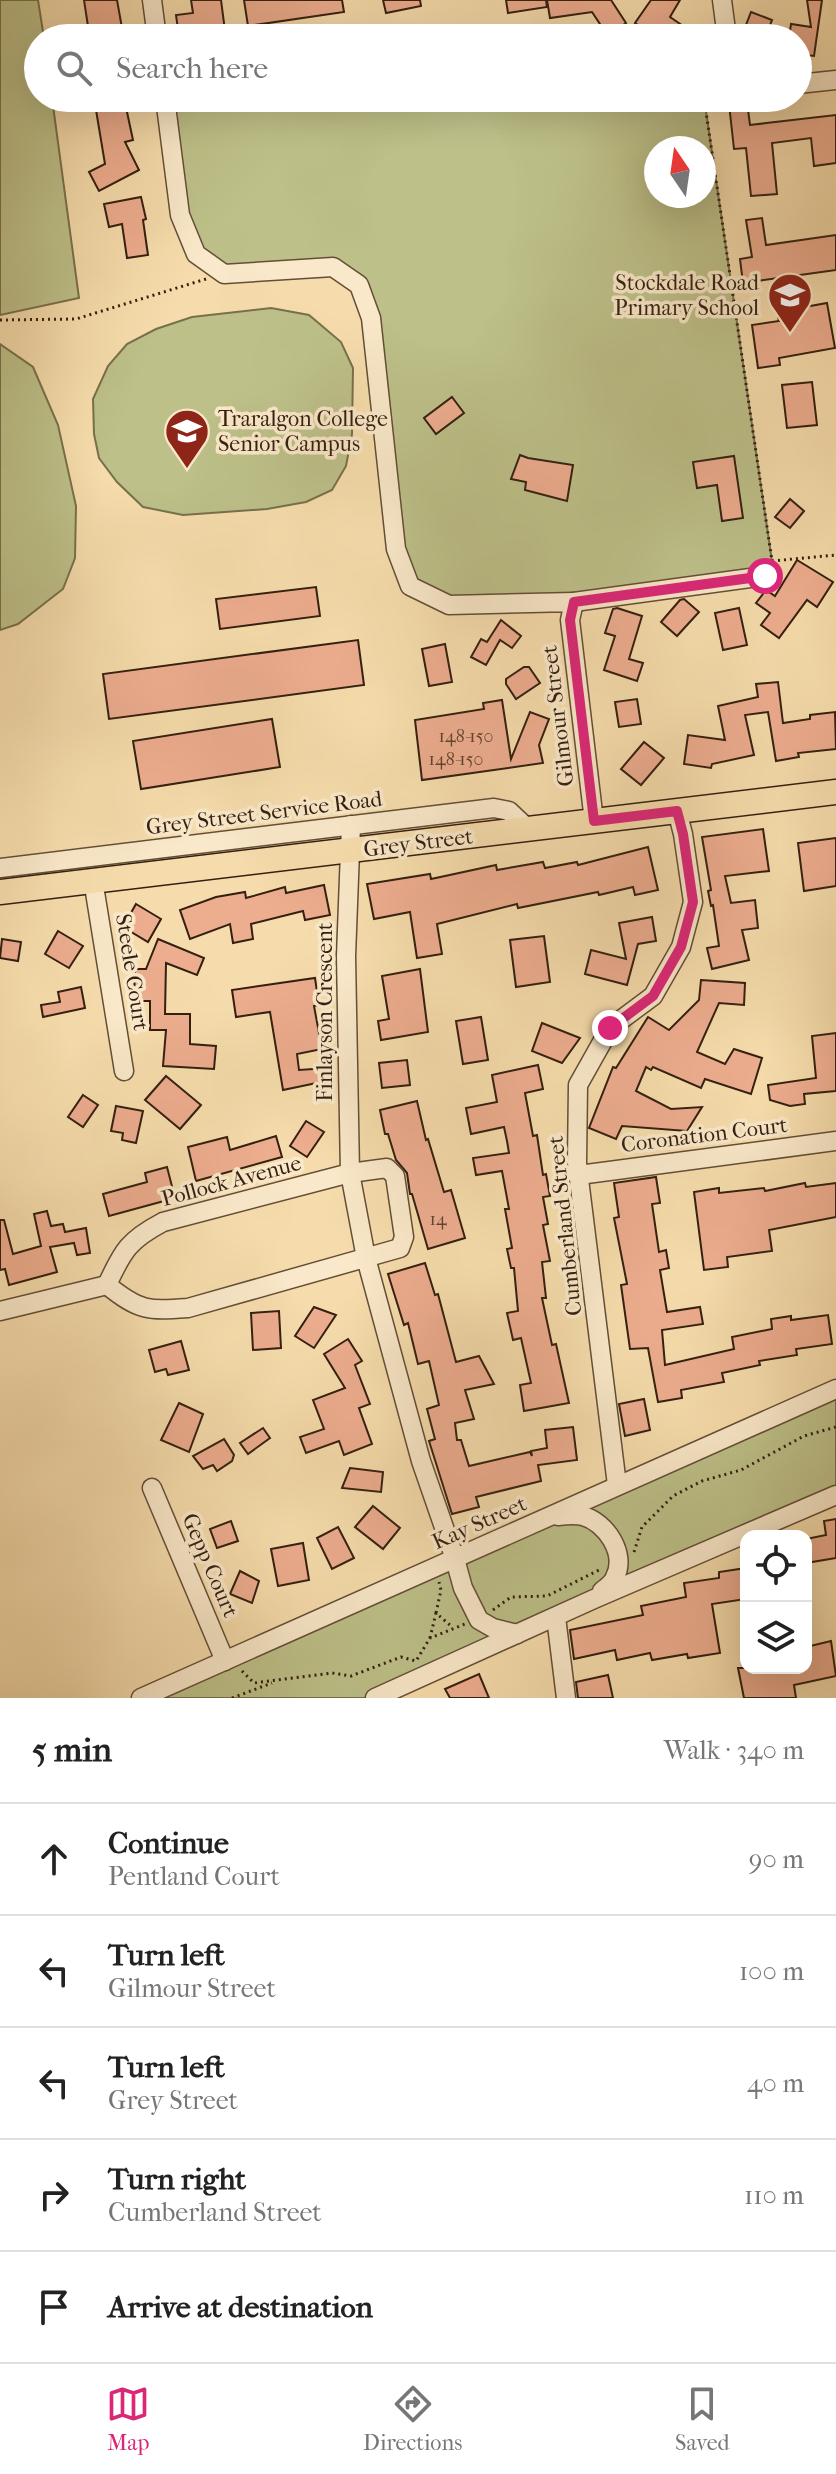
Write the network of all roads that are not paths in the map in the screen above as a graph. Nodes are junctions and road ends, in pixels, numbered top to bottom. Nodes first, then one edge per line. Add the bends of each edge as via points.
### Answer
1 (152, 0) edge
2 (722, 0) edge
3 (155, 24) edge
4 (725, 24) edge
5 (836, 80) edge
6 (812, 83) edge
7 (167, 112) edge
8 (765, 576) dead end
9 (574, 602) junction
10 (836, 792) edge
11 (677, 811) junction
12 (594, 821) junction
13 (350, 837) junction
14 (122, 865) junction
15 (0, 868) edge
16 (93, 880) junction
17 (0, 892) edge
18 (124, 1071) dead end
19 (836, 1141) edge
20 (350, 1173) junction
21 (579, 1175) junction
22 (366, 1258) junction
23 (107, 1285) junction
24 (0, 1311) edge
25 (836, 1389) edge
26 (617, 1485) junction
27 (152, 1488) dead end
28 (836, 1495) edge
29 (547, 1517) junction
30 (455, 1559) junction
31 (594, 1599) junction
32 (556, 1617) junction
33 (517, 1634) junction
34 (228, 1660) junction
35 (141, 1698) edge
36 (375, 1698) edge
37 (566, 1698) edge

1 - 3 street
2 - 4 street
5 - 6 street
7 - 9 street via 180,215 196,254 224,274 333,267 359,285 371,318 396,549 410,586 449,605
8 - 9 street
9 - 12 street, Gilmour Street via 570,620
10 - 11 main road, Grey Street
11 - 12 main road, Grey Street
11 - 21 street, Cumberland Street via 693,902 681,947 653,996 610,1028 578,1085
12 - 13 main road, Grey Street
13 - 14 main road, Grey Street
13 - 20 street, Finlayson Crescent
14 - 15 street, Grey Street Service Road
14 - 16 main road, Grey Street
16 - 17 main road, Grey Street
16 - 18 street, Steele Court
19 - 21 street, Coronation Court
20 - 22 street, Finlayson Crescent
20 - 22 street via 387,1168 395,1176 404,1237 400,1248
20 - 23 street, Pollock Avenue via 163,1222 136,1236
21 - 26 street, Cumberland Street
22 - 23 street via 188,1308 152,1311 128,1302
22 - 30 street, Finlayson Crescent via 421,1461
23 - 24 street
25 - 26 street, Kay Street
26 - 29 street, Kay Street
27 - 34 street, Gepp Court
28 - 31 street
29 - 30 street, Kay Street
29 - 31 street via 585,1516 604,1528 616,1546 617,1575
30 - 33 street, Finlayson Crescent via 479,1620
30 - 34 street, Kay Street
31 - 32 street
32 - 33 street
32 - 37 street
33 - 36 street
34 - 35 street, Kay Street

